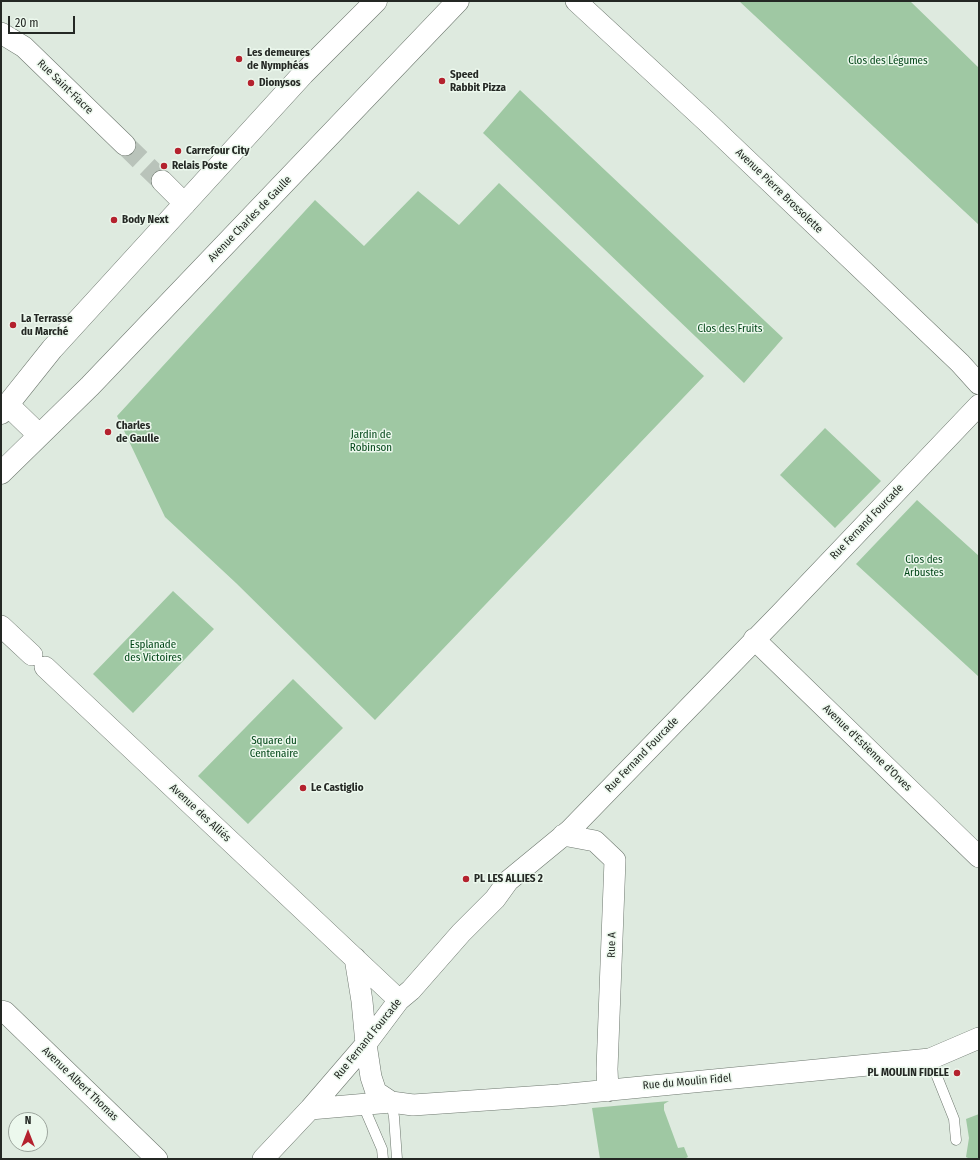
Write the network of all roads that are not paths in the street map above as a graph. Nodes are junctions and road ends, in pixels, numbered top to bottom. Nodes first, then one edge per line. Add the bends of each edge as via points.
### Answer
1 (376, 1) edge
2 (458, 1) edge
3 (581, 6) edge
4 (1, 33) edge
5 (125, 145) tunnel mouth
6 (162, 181) tunnel mouth
7 (185, 204) junction
8 (979, 384) edge
9 (3, 405) edge
10 (979, 405) edge
11 (39, 435) junction
12 (1, 473) edge
13 (1, 626) edge
14 (754, 639) junction
15 (563, 835) junction
16 (979, 857) edge
17 (355, 958) junction
18 (399, 1000) junction
19 (1, 1011) edge
20 (979, 1038) edge
21 (366, 1044) junction
22 (930, 1059) junction
23 (608, 1090) junction
24 (391, 1102) junction
25 (363, 1105) junction
26 (310, 1109) junction
27 (956, 1140) dead end
28 (157, 1159) edge
29 (263, 1159) edge
30 (383, 1159) edge
31 (397, 1159) edge

1 - 7 main road via 304,74
2 - 11 main road, Avenue Charles de Gaulle via 90,386
3 - 8 street, Avenue Pierre Brossolette via 706,121
4 - 5 street, Rue Saint-Fiacre via 24,47
6 - 7 street
7 - 9 main road
9 - 11 main road
10 - 14 street, Rue Fernand Fourcade
11 - 12 main road, Avenue Charles de Gaulle
13 - 17 street, Avenue des Alliés
14 - 15 street, Rue Fernand Fourcade
14 - 16 street, Avenue d'Estienne d'Orves
15 - 18 street, Rue Fernand Fourcade via 508,881 495,899
15 - 23 street, Rue A via 595,841 615,860
17 - 18 street, Avenue des Alliés
17 - 21 street
18 - 21 street, Rue Fernand Fourcade
19 - 28 street, Avenue Albert Thomas via 5,1012
20 - 22 street, Rue du Moulin Fidel
21 - 24 street, Rue du Moulin Fidel via 370,1077 376,1092
21 - 26 street, Rue Fernand Fourcade
22 - 23 street, Rue du Moulin Fidel
22 - 27 lane via 954,1119
23 - 24 street, Rue du Moulin Fidel via 412,1105
24 - 25 street, Rue du Moulin Fidel
24 - 31 lane
25 - 26 street, Rue du Moulin Fidel
25 - 30 lane via 382,1149
26 - 29 street

